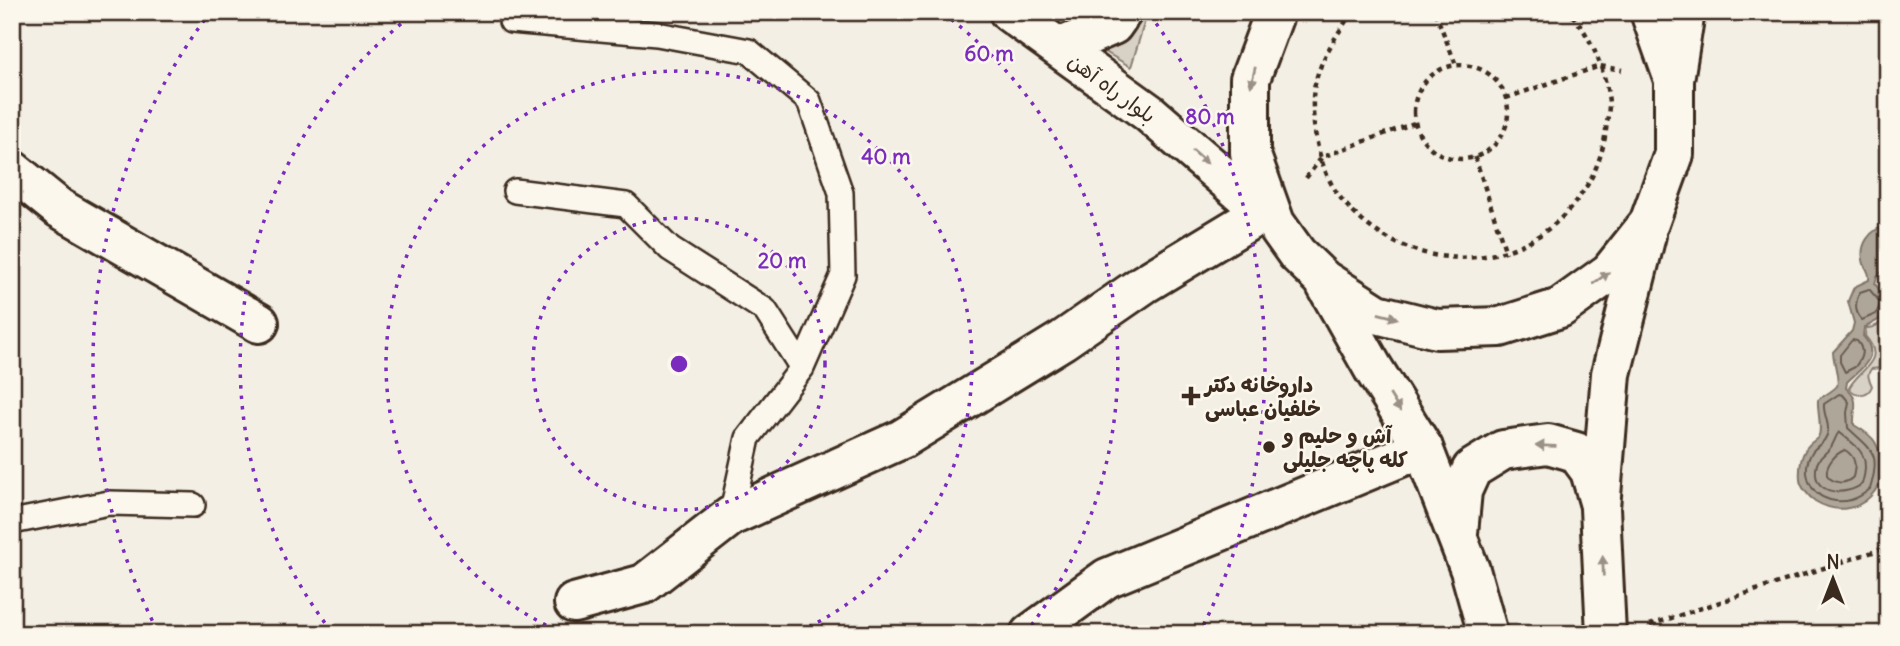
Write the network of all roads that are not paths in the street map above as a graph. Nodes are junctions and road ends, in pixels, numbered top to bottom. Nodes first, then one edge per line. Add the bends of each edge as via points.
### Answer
1 (1009, 12) edge
2 (1122, 12) edge
3 (1275, 12) edge
4 (1650, 12) edge
5 (1685, 12) edge
6 (511, 21) dead end
7 (1059, 48) junction
8 (1674, 80) junction
9 (12, 170) edge
10 (515, 191) dead end
11 (1269, 217) junction
12 (1649, 223) junction
13 (1324, 280) junction
14 (260, 323) dead end
15 (802, 368) junction
16 (1423, 447) junction
17 (193, 505) dead end
18 (1600, 508) junction
19 (731, 516) junction
20 (12, 522) edge
21 (1458, 538) junction
22 (574, 603) dead end
23 (1622, 632) edge
24 (1030, 634) edge
25 (1488, 634) edge

1 - 7 main road, بلوار راه آهن
2 - 7 main road via 1113,25
3 -> 11 main road via 1250,79 1250,153
4 - 8 main road
5 - 8 main road
6 - 15 lane via 657,34 749,51 809,101 841,193 844,275
7 -> 11 main road, بلوار راه آهن via 1149,113
8 - 12 main road via 1674,154
9 - 14 main road via 60,208
10 - 15 lane via 626,205 670,250 765,310
11 - 13 main road
11 - 19 main road via 1144,284 902,439
13 -> 12 main road via 1377,314 1437,329 1500,327 1560,308 1610,272
12 - 18 main road via 1611,374
13 -> 16 main road
15 - 19 lane via 748,438
16 - 21 main road
16 - 24 main road via 1107,578
17 - 20 lane via 109,503
18 -> 21 main road via 1590,471 1576,452 1548,444 1503,450 1472,469 1462,491
23 -> 18 main road
19 - 22 main road via 644,584
21 - 25 main road

